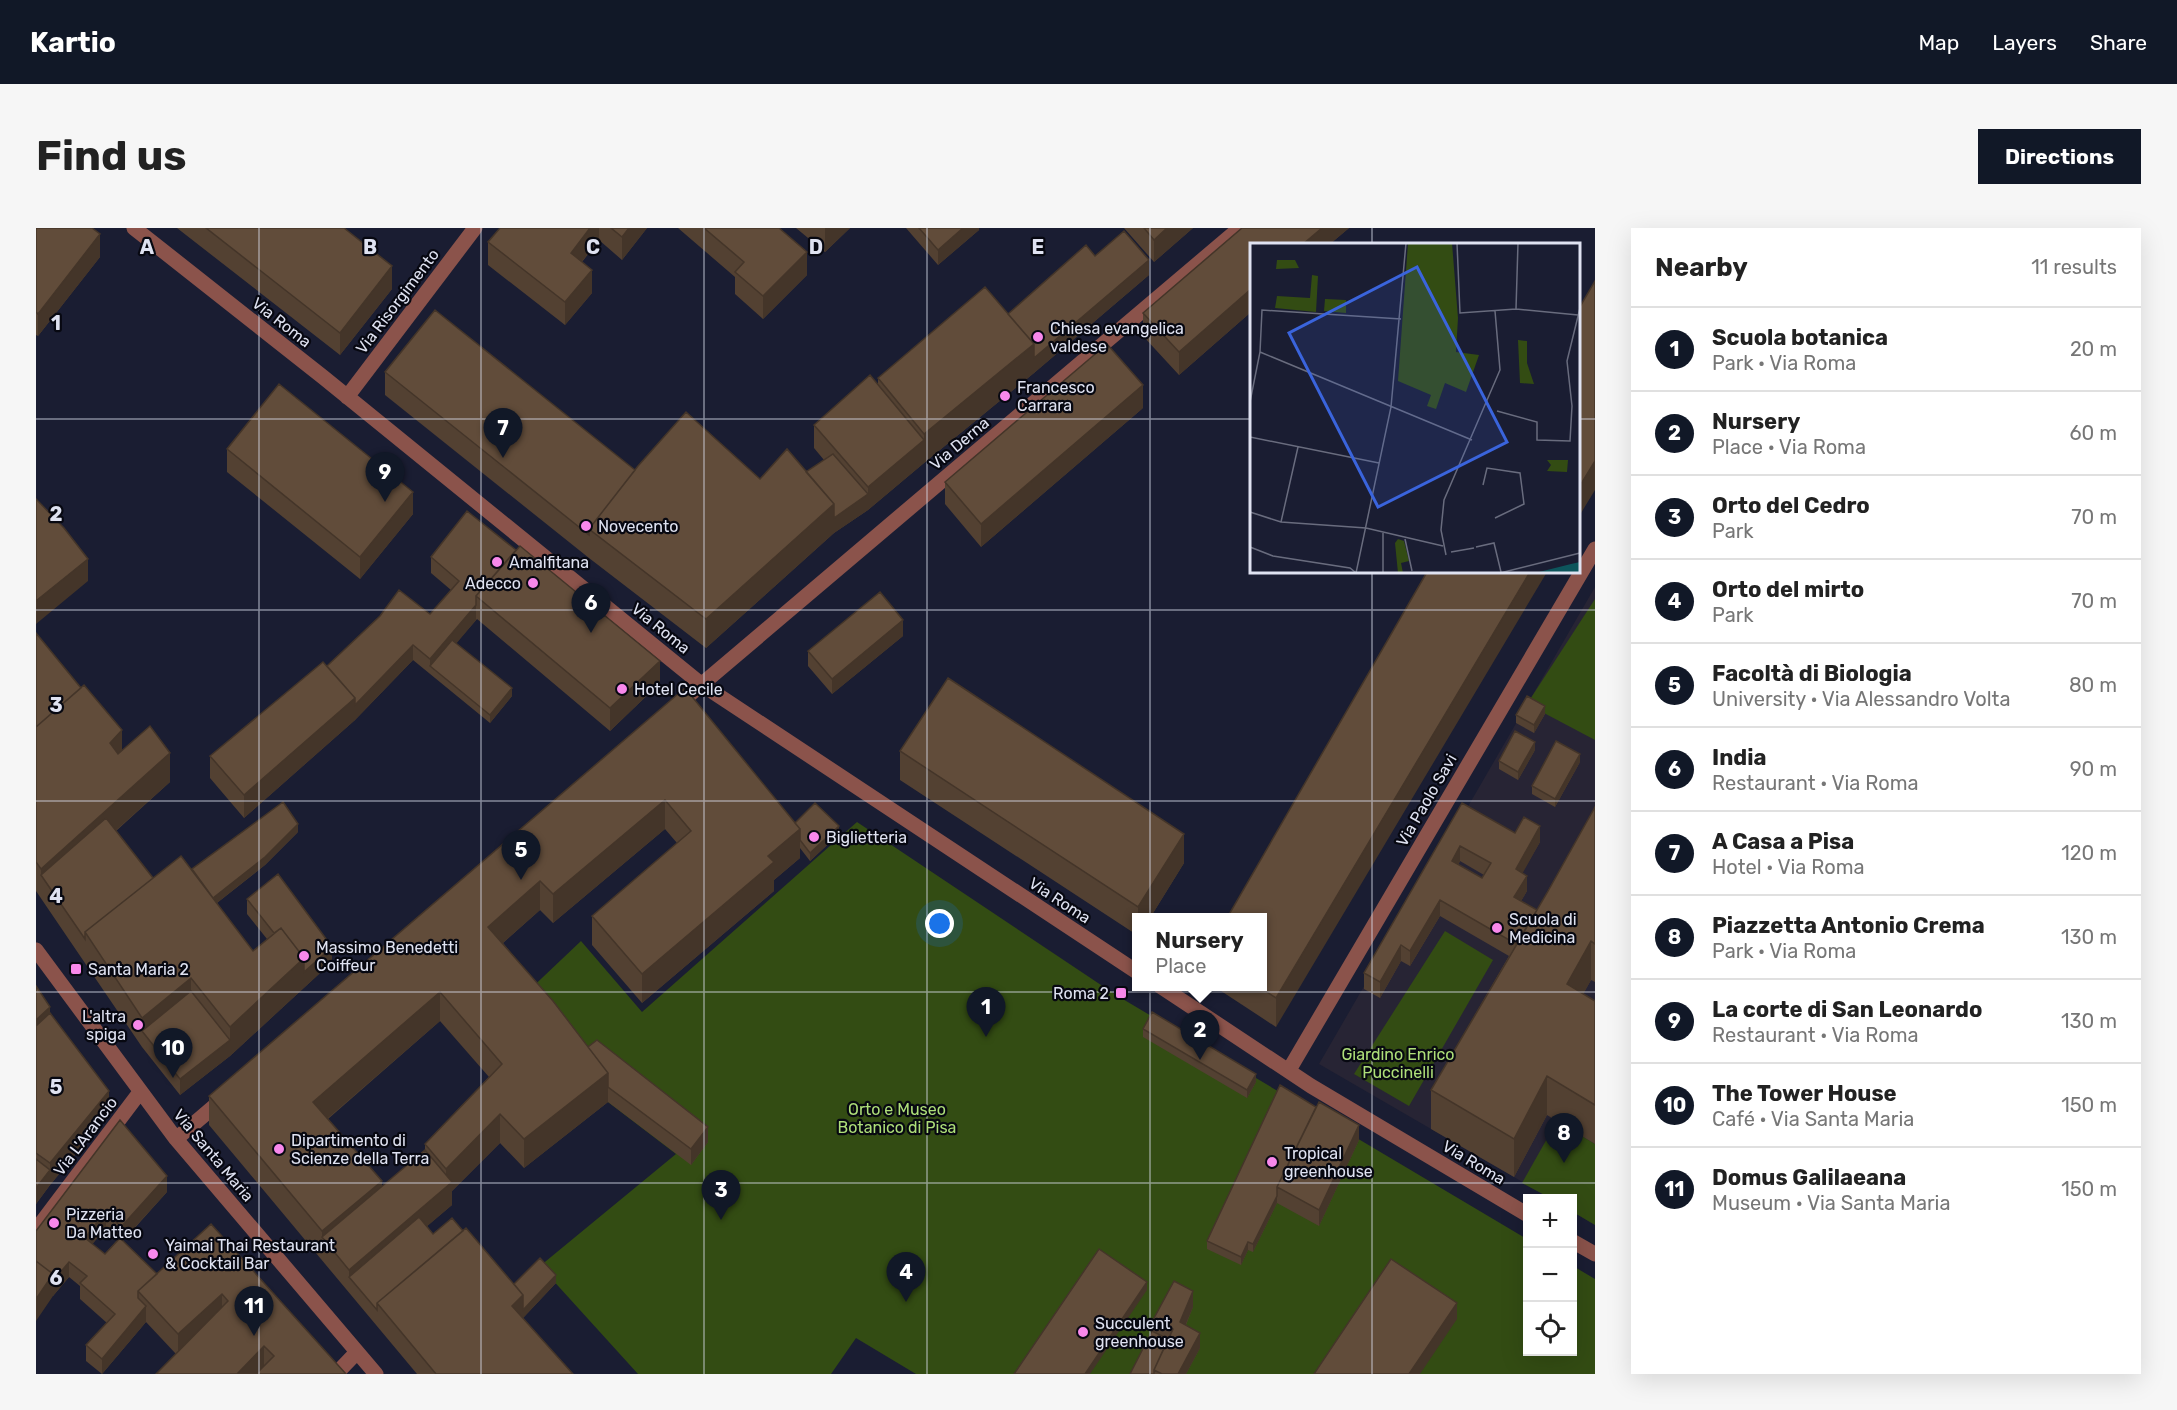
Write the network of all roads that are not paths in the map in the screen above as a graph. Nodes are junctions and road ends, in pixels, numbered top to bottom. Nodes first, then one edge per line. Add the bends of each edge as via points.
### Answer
1 (134, 228) edge
2 (475, 228) edge
3 (1240, 228) edge
4 (347, 397) junction
5 (1595, 549) edge
6 (701, 684) junction
7 (661, 718) edge
8 (36, 950) edge
9 (1132, 969) edge
10 (1166, 991) edge
11 (1289, 1070) junction
12 (239, 1084) edge
13 (140, 1092) junction
14 (176, 1139) junction
15 (1523, 1213) edge
16 (36, 1230) edge
17 (1577, 1244) edge
18 (1595, 1254) edge
19 (357, 1352) junction
20 (336, 1374) edge
21 (376, 1374) edge

1 - 4 street, Via Roma
2 - 4 street, Via Risorgimento
3 - 6 street, Via Derna
4 - 6 street, Via Roma
5 - 11 street, Via Paolo Savi
6 - 7 street, Via Derna
6 - 9 street, Via Roma
8 - 13 street, Via Santa Maria
10 - 11 street, Via Roma
11 - 15 street, Via Roma
12 - 14 street
13 - 14 street, Via Santa Maria
13 - 16 street, Via L'Arancio
14 - 19 street, Via Santa Maria
17 - 18 street
19 - 20 street
19 - 21 street, Via Santa Maria

